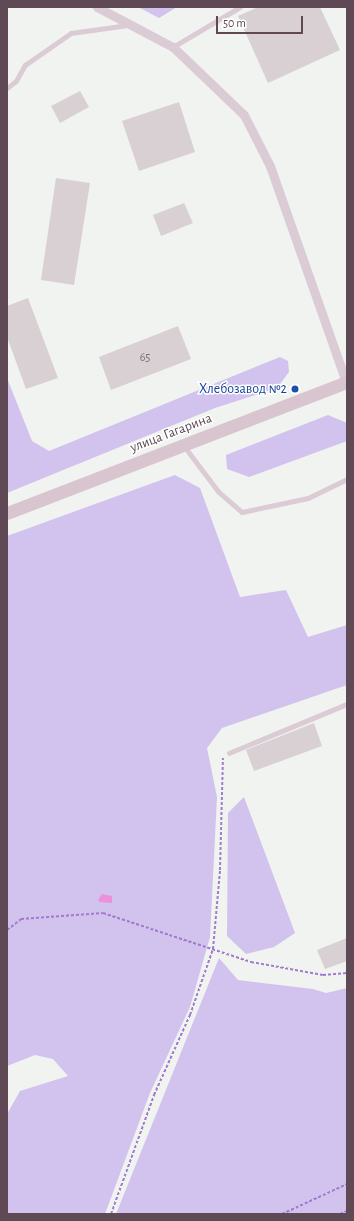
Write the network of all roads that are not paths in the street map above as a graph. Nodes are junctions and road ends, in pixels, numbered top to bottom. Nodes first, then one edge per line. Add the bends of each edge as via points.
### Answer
1 (97, 7) edge
2 (240, 7) edge
3 (130, 25) junction
4 (173, 47) junction
5 (7, 88) edge
6 (347, 383) edge
7 (183, 445) junction
8 (347, 478) edge
9 (7, 513) edge
10 (347, 704) edge
11 (229, 753) dead end

1 - 3 street
2 - 4 lane
3 - 4 street
3 - 5 lane via 71,34 25,65 16,81
4 - 6 street via 244,115 270,166
6 - 7 main road, улица Гагарина
7 - 8 lane via 219,492 242,512 308,498
7 - 9 main road, улица Гагарина
10 - 11 lane

